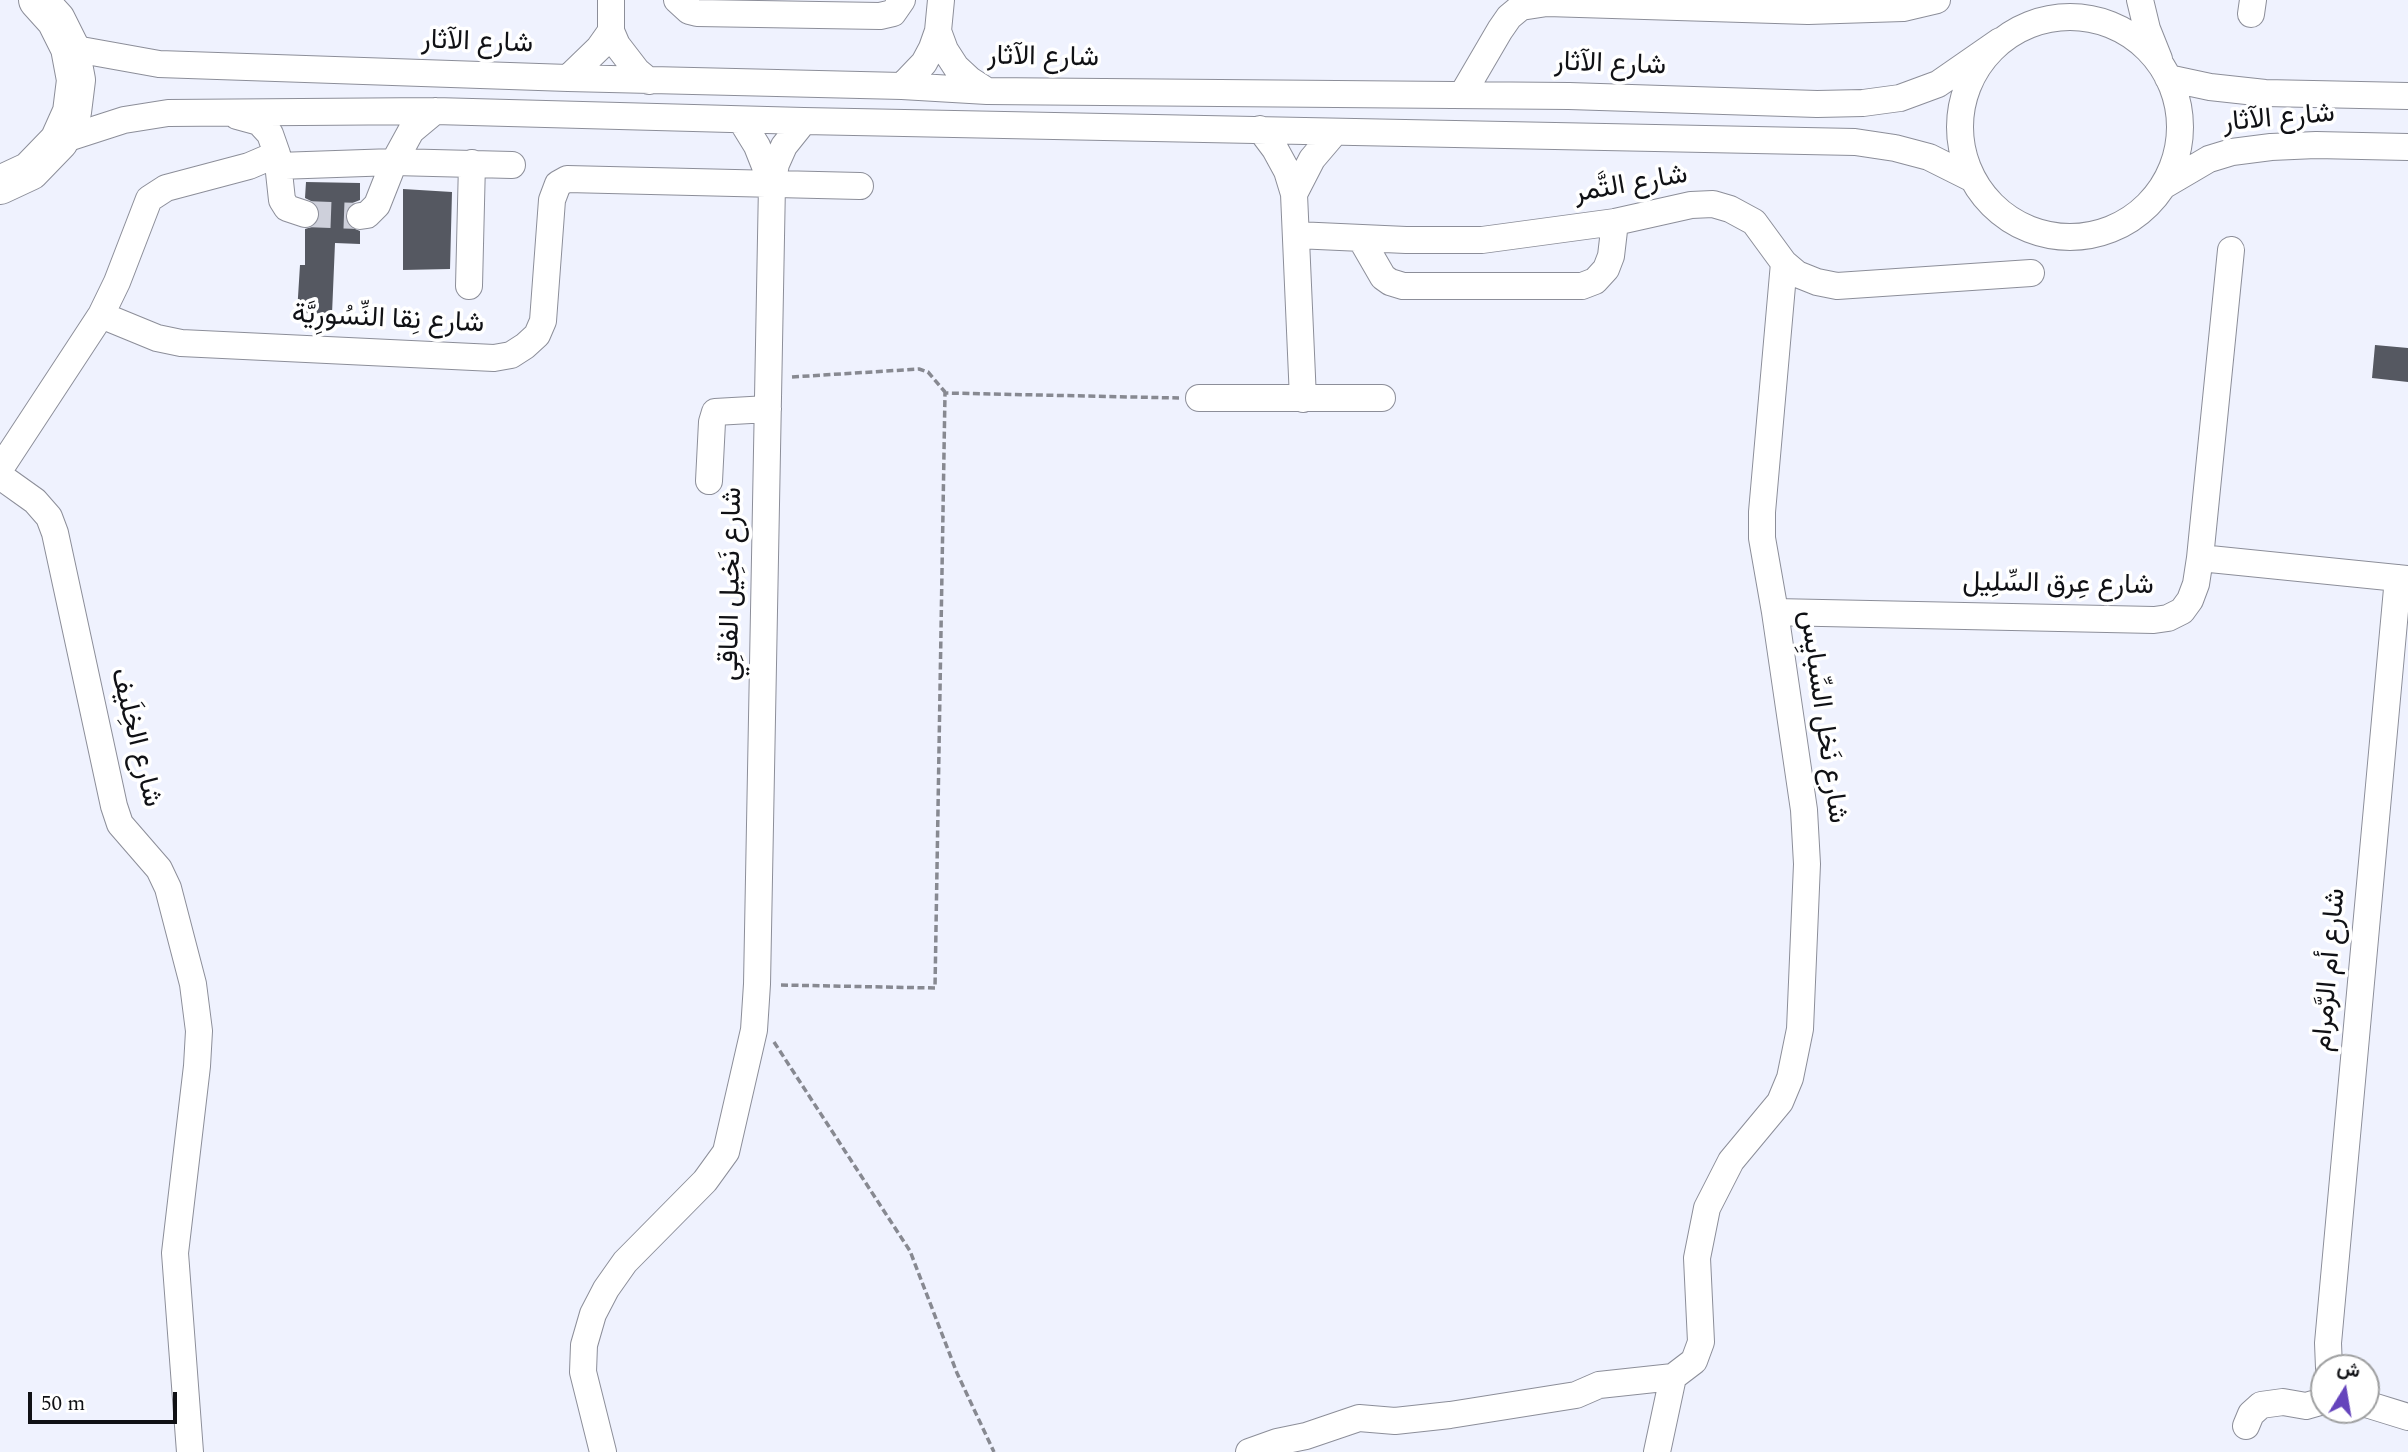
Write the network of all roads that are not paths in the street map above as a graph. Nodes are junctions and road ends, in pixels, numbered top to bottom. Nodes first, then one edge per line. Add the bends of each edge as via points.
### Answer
1 (611, 0) edge
2 (677, 0) edge
3 (902, 0) edge
4 (941, 0) edge
5 (1937, 0) edge
6 (2055, 0) edge
7 (2140, 0) edge
8 (53, 17) edge
9 (2026, 26) junction
10 (611, 31) junction
11 (938, 31) junction
12 (2000, 41) junction
13 (2165, 72) junction
14 (568, 78) junction
15 (649, 81) junction
16 (902, 86) junction
17 (987, 90) junction
18 (1462, 95) junction
19 (2408, 96) edge
20 (222, 111) junction
21 (435, 111) junction
22 (741, 120) junction
23 (804, 121) junction
24 (1260, 129) junction
25 (1335, 132) junction
26 (59, 141) junction
27 (2408, 146) edge
28 (277, 160) junction
29 (394, 162) junction
30 (471, 163) junction
31 (512, 164) dead end
32 (1971, 178) junction
33 (772, 184) junction
34 (0, 185) edge
35 (860, 186) dead end
36 (2163, 186) junction
37 (1294, 194) junction
38 (305, 214) tunnel mouth
39 (360, 216) dead end
40 (1615, 222) junction
41 (1296, 235) junction
42 (1361, 239) junction
43 (2231, 250) dead end
44 (1784, 262) junction
45 (2031, 273) dead end
46 (469, 286) dead end
47 (101, 315) junction
48 (1199, 398) road end
49 (1382, 398) dead end
50 (1303, 399) junction
51 (768, 409) junction
52 (0, 469) edge
53 (0, 476) edge
54 (709, 481) dead end
55 (2200, 558) junction
56 (2403, 579) edge
57 (1775, 612) junction
58 (2328, 1354) edge
59 (1672, 1377) junction
60 (2310, 1405) edge
61 (2380, 1408) edge
62 (2408, 1417) edge
63 (2246, 1426) dead end
64 (190, 1452) edge
65 (603, 1452) edge
66 (1249, 1452) edge
67 (1657, 1452) edge

1 - 10 street
2 - 3 street via 688,11 705,14 880,16 893,13
4 - 11 street
5 - 18 street via 1903,8 1808,11 1547,3 1521,7 1500,30
6 - 9 street
7 - 13 street
8 - 14 street, شارع الآثار via 159,64
8 - 26 highway via 76,80 72,111
9 - 12 street
9 - 13 street via 2056,18 2086,18 2116,27 2142,44
10 - 14 street
10 - 15 street via 626,59
11 - 16 street via 923,63
11 - 17 street via 956,66
12 - 18 street, شارع الآثار via 1938,84 1900,98 1863,103
12 - 32 street via 1979,63 1965,90 1959,120 1961,150
13 - 19 street, شارع الآثار via 2210,87 2265,93
13 - 36 street via 2178,104 2180,132 2175,160
14 - 15 street, شارع الآثار
15 - 16 street, شارع الآثار
16 - 17 street, شارع الآثار
17 - 18 street, شارع الآثار
20 - 21 street
20 - 26 street via 124,120
20 - 28 street via 259,122 270,134
21 - 22 street
21 - 29 street via 411,131
22 - 23 street
22 - 33 street, شارع نَخِيل الفاقِي
23 - 24 street
23 - 33 street, شارع نَخِيل الفاقِي via 784,146
24 - 25 street
24 - 37 street via 1287,170
25 - 32 street via 1855,142 1929,157
25 - 37 street via 1312,159
26 - 34 highway via 30,171
27 - 36 street, شارع الآثار via 2305,145 2232,152 2209,159
28 - 29 street
28 - 38 street via 282,200 287,208
28 - 47 street via 166,188 149,200
29 - 30 street
29 - 39 street via 377,205
30 - 31 street
30 - 46 street
32 - 36 street via 1988,202 2010,220 2037,233 2065,237 2094,235 2121,225 2145,208
33 - 35 street
33 - 47 street, شارع نِقا النِّسُورِيَّة via 578,178 558,184 544,321 537,335 511,355 494,358 181,343
33 - 51 street, شارع نَخِيل الفاقِي
37 - 41 street
40 - 42 street, شارع التَّمر via 1482,240
40 - 42 street via 1606,269 1582,286 1403,286 1383,277
40 - 44 street, شارع التَّمر via 1713,204 1754,222
41 - 42 street, شارع التَّمر
41 - 50 street
43 - 55 street, شارع عِرق السِّلِيل
44 - 45 street, شارع التَّمر via 1797,274 1836,286
44 - 57 street, شارع نَخل السِّبايِس via 1762,512
47 - 52 street
48 - 50 street
49 - 50 street
51 - 54 street via 715,412
51 - 65 street, شارع نَخِيل الفاقِي via 754,1030 726,1152 705,1181 625,1262 593,1314 584,1345 583,1372
53 - 64 street, شارع الخِلَيف via 35,501 55,533 114,806 120,824 159,869 168,888 197,1006 197,1066 175,1253
55 - 56 street
55 - 57 street, شارع عِرق السِّلِيل via 2196,584 2182,611 2154,620
56 - 58 street, شارع أم الرَّمرام
57 - 59 street, شارع نَخل السِّبايِس via 1804,810 1807,864 1801,1029 1780,1102 1731,1161 1707,1208 1697,1258 1701,1342 1694,1362
59 - 66 street via 1600,1385 1576,1395 1450,1415 1395,1421 1359,1418
59 - 67 street
60 - 63 street via 2261,1405
61 - 62 street

